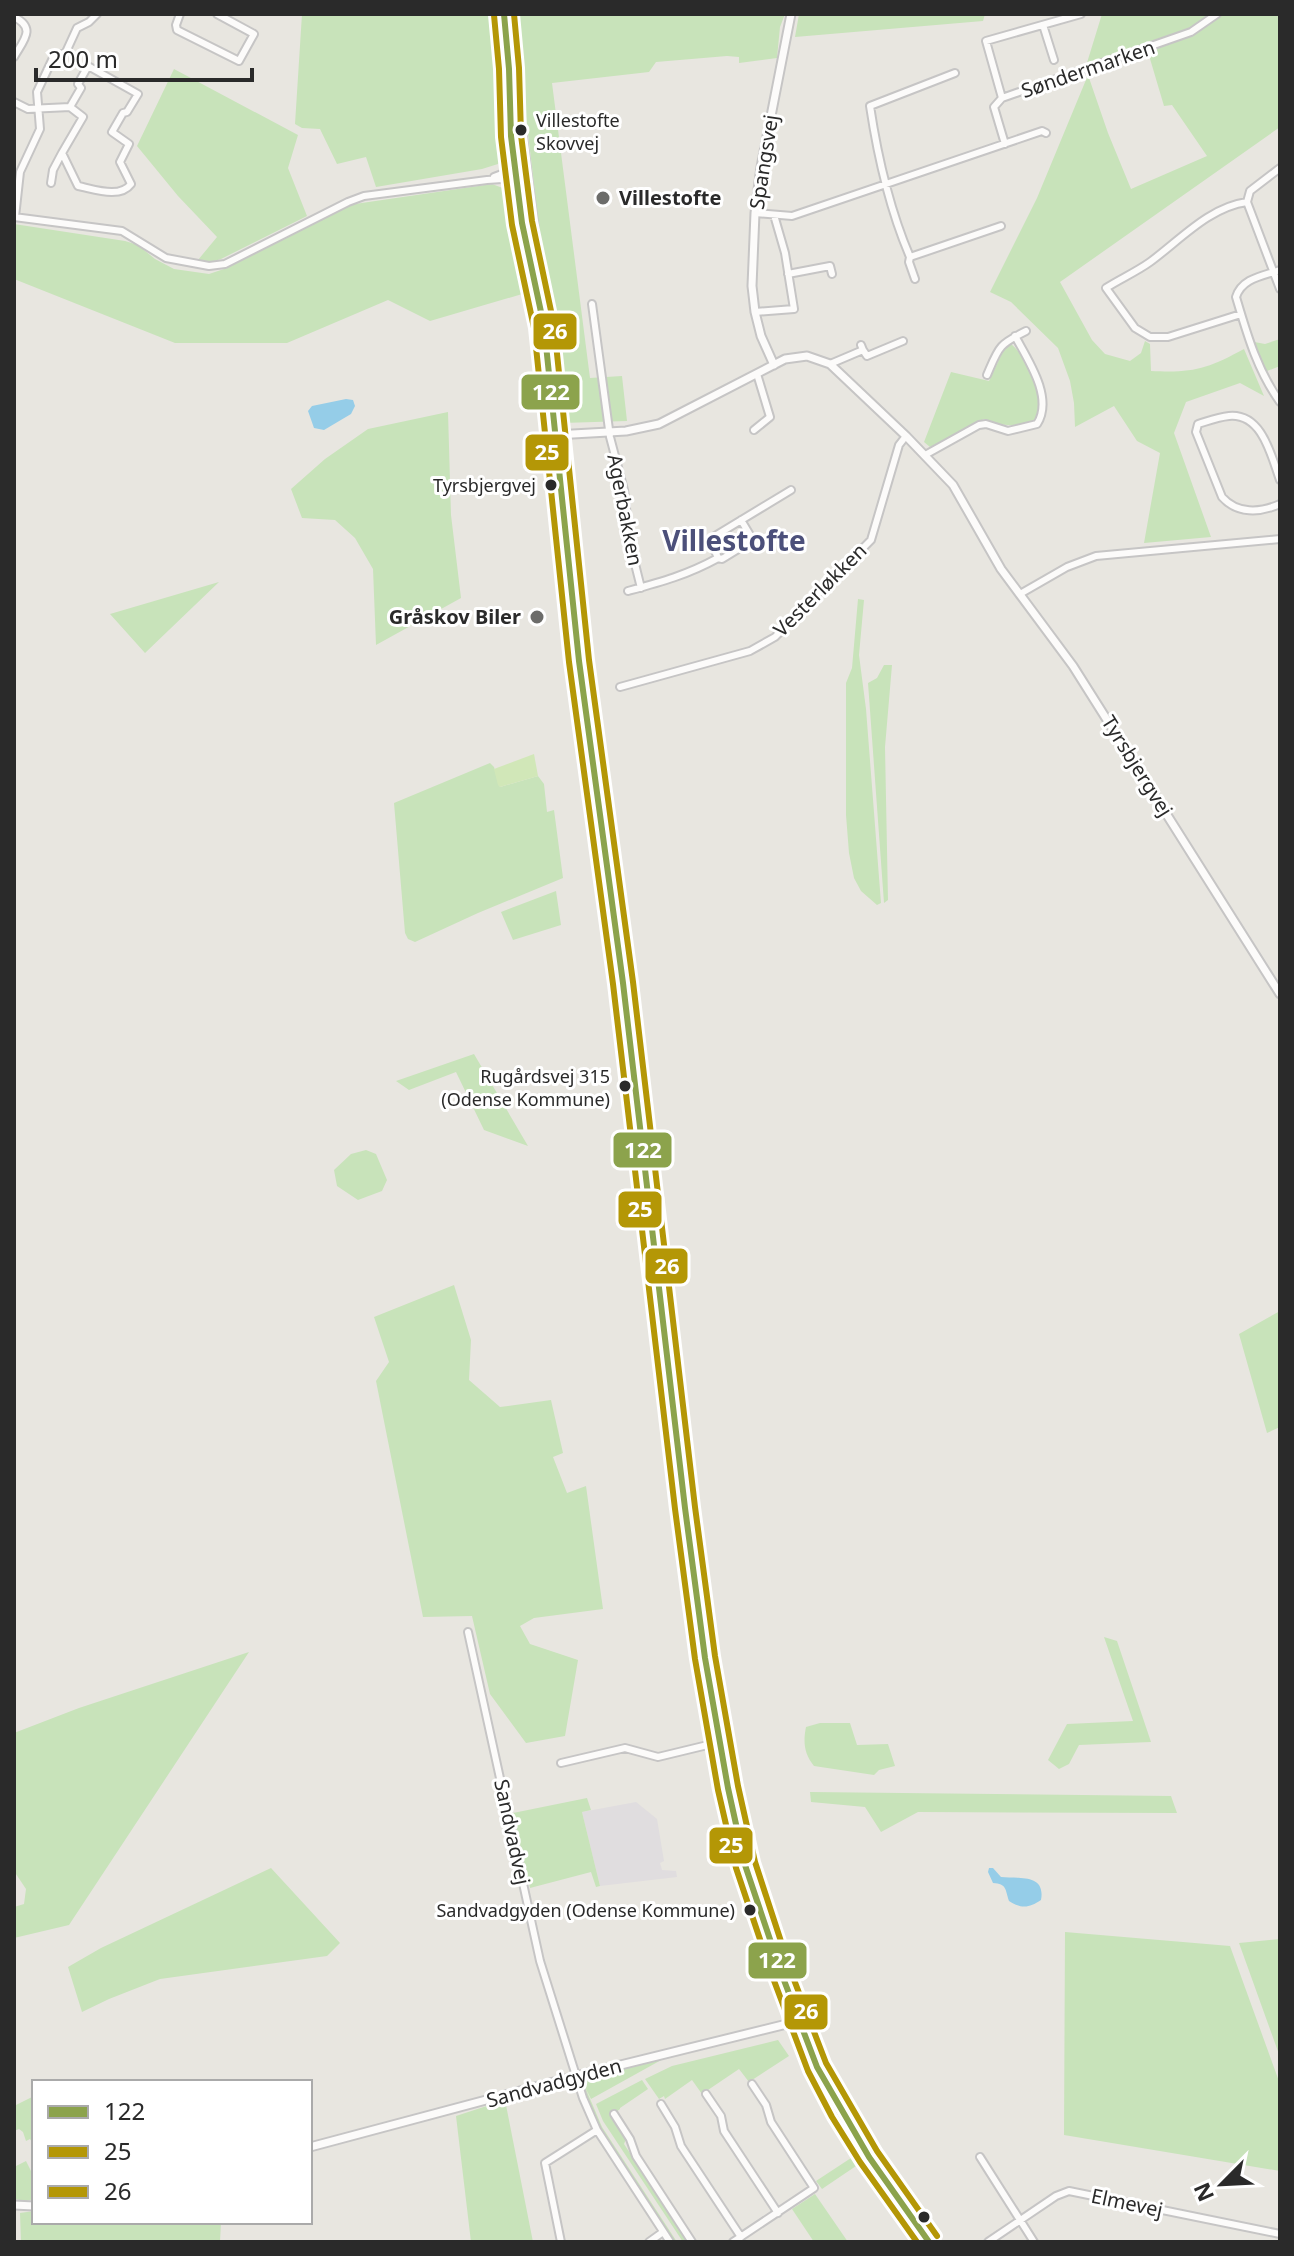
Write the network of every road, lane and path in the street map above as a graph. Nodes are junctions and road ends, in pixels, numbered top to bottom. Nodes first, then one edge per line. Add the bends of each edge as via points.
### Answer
1 (97, 14) edge
2 (180, 14) edge
3 (217, 14) edge
4 (504, 14) edge
5 (791, 14) edge
6 (1081, 14) edge
7 (1217, 14) edge
8 (14, 17) edge
9 (1043, 25) junction
10 (14, 56) edge
11 (1054, 60) dead end
12 (955, 73) dead end
13 (1002, 98) junction
14 (14, 102) edge
15 (70, 107) junction
16 (39, 109) junction
17 (1046, 133) dead end
18 (1005, 144) junction
19 (62, 153) junction
20 (1280, 168) edge
21 (521, 174) junction
22 (51, 183) dead end
23 (884, 185) junction
24 (1247, 202) junction
25 (755, 213) junction
26 (774, 215) junction
27 (14, 217) edge
28 (1001, 226) dead end
29 (910, 257) junction
30 (1277, 271) edge
31 (788, 274) junction
32 (832, 274) dead end
33 (915, 279) dead end
34 (1280, 289) edge
35 (592, 304) dead end
36 (755, 312) junction
37 (1241, 314) junction
38 (544, 326) junction
39 (1026, 331) dead end
40 (1015, 336) junction
41 (903, 341) dead end
42 (830, 364) junction
43 (774, 365) junction
44 (757, 374) junction
45 (987, 375) dead end
46 (1280, 402) edge
47 (754, 430) dead end
48 (609, 432) junction
49 (555, 435) junction
50 (906, 436) junction
51 (925, 455) junction
52 (1279, 475) edge
53 (791, 490) dead end
54 (1280, 504) edge
55 (741, 520) junction
56 (1280, 539) edge
57 (718, 558) junction
58 (641, 588) junction
59 (628, 591) dead end
60 (1020, 594) junction
61 (620, 687) dead end
62 (1280, 994) edge
63 (468, 1632) dead end
64 (720, 1742) junction
65 (561, 1763) dead end
66 (799, 2021) junction
67 (576, 2076) junction
68 (752, 2084) dead end
69 (706, 2094) dead end
70 (661, 2104) dead end
71 (614, 2114) dead end
72 (597, 2130) junction
73 (312, 2146) edge
74 (980, 2157) dead end
75 (778, 2213) junction
76 (1020, 2220) junction
77 (663, 2232) junction
78 (748, 2232) junction
79 (1280, 2234) edge
80 (741, 2237) junction
81 (561, 2242) edge
82 (649, 2242) edge
83 (670, 2242) edge
84 (692, 2242) edge
85 (733, 2242) edge
86 (755, 2242) edge
87 (929, 2242) edge
88 (988, 2242) edge
89 (1034, 2242) edge

1 - 16 street via 77,28 66,52 53,58 37,92
2 - 3 street via 177,30 239,61 254,34
4 - 21 main road via 509,112
5 - 25 street, Spangsvej
6 - 9 street
7 - 13 street, Søndermarken via 1191,32
8 - 10 street via 27,36
9 - 11 street
9 - 13 street via 986,41
12 - 23 street via 870,106
13 - 18 street, Søndermarken via 994,107
14 - 16 street
15 - 16 street
15 - 19 street via 83,117
15 - 19 street via 88,66 138,94 112,132 129,144 120,162 131,184 120,192 78,186
16 - 27 street via 40,129 20,172
17 - 18 street
18 - 23 street
19 - 22 street
20 - 24 street via 1250,191
21 - 27 street via 364,196 225,264 209,266 166,258 122,231
21 - 38 main road via 522,223
21 - 38 main road via 535,232
23 - 26 street via 792,216
23 - 29 street
24 - 30 street
24 - 37 street via 1221,210 1106,288 1135,328 1150,337 1168,337
25 - 26 street
25 - 36 street, Spangsvej
26 - 31 street, Spangsvej
28 - 29 street
29 - 33 street
30 - 34 street
30 - 37 street via 1239,288
31 - 32 street via 830,266
31 - 36 street, Spangsvej via 794,309
35 - 48 street
36 - 43 street, Spangsvej
37 - 46 street via 1263,376
38 - 49 main road
39 - 40 street
40 - 45 street via 999,347
40 - 51 street via 1040,390 1043,411 1037,424 1008,431 979,425
41 - 42 street via 867,356 862,347
42 - 43 street via 807,356
42 - 50 street, Tyrsbjergvej
43 - 44 street
44 - 47 street via 770,417
44 - 48 street via 671,420
48 - 49 street
48 - 58 street, Agerbakken
49 - 64 main road via 691,1555
50 - 51 street, Tyrsbjergvej
50 - 61 street, Vesterløkken via 871,540 775,637 750,651
51 - 60 street, Tyrsbjergvej via 953,485
52 - 54 street via 1251,422 1231,415 1198,424 1196,432 1227,503 1249,511
53 - 55 street
55 - 57 street via 710,539
55 - 57 street, Agerbakken via 753,540
56 - 60 street via 1096,556
57 - 58 street, Agerbakken via 691,573
58 - 59 street, Agerbakken
60 - 62 street, Tyrsbjergvej via 1073,666
63 - 67 street, Sandvadvej via 540,1961
64 - 65 street via 658,1757 625,1748
64 - 66 main road via 749,1879
66 - 67 street, Sandvadgyden
66 - 87 main road via 828,2089
67 - 72 street, Sandvadvej
67 - 73 street, Sandvadgyden
68 - 75 street via 814,2187
69 - 75 street
70 - 80 street via 681,2146
71 - 84 street
72 - 77 street, Sandvadvej
72 - 81 street via 545,2163
74 - 76 street
75 - 78 street
76 - 79 street, Elmevej via 1073,2191
76 - 88 street, Elmevej
76 - 89 street
77 - 82 street
77 - 83 street, Sandvadvej
78 - 80 street
78 - 86 street
80 - 85 street

